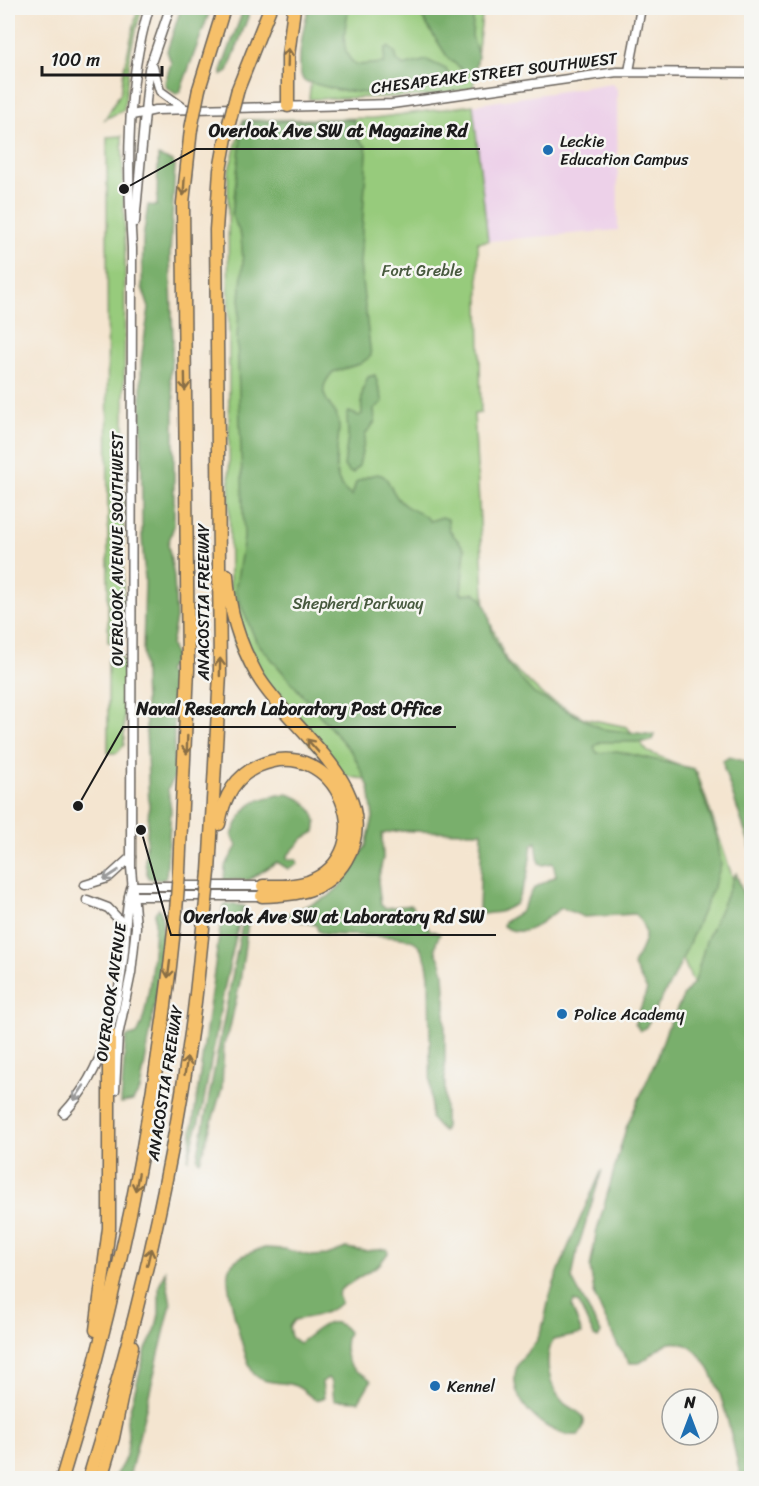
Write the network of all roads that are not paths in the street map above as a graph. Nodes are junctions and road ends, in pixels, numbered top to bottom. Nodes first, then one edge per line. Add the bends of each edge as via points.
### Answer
1 (149, 8) edge
2 (170, 8) edge
3 (224, 8) edge
4 (270, 8) edge
5 (294, 8) edge
6 (641, 8) edge
7 (153, 55) junction
8 (629, 71) junction
9 (752, 73) edge
10 (288, 106) junction
11 (185, 109) junction
12 (145, 112) junction
13 (132, 115) junction
14 (132, 248) junction
15 (217, 409) junction
16 (131, 857) junction
17 (212, 872) junction
18 (85, 885) dead end
19 (132, 886) junction
20 (262, 891) junction
21 (131, 896) junction
22 (87, 900) dead end
23 (126, 927) junction
24 (109, 1033) junction
25 (110, 1107) junction
26 (64, 1113) dead end
27 (135, 1314) junction
28 (56, 1479) edge
29 (62, 1479) edge
30 (88, 1479) edge
31 (101, 1479) edge

1 - 13 street, OVERLOOK AVENUE SOUTHWEST
2 - 7 street, OVERLOOK AVENUE SOUTHWEST
3 -> 29 highway, ANACOSTIA FREEWAY, bridge via 199,89 183,203 188,679 176,911 158,1060 134,1195 100,1346
4 - 15 highway, ANACOSTIA FREEWAY, bridge via 238,89 220,170 216,230
10 -> 5 highway
6 - 8 street
7 - 11 street via 160,91
7 - 12 street, OVERLOOK AVENUE SOUTHWEST
8 - 9 street, CHESAPEAKE STREET SOUTHWEST
8 - 10 street, CHESAPEAKE STREET SOUTHWEST via 426,100
10 - 11 street, CHESAPEAKE STREET SOUTHWEST
11 - 12 street, CHESAPEAKE STREET SOUTHWEST
12 - 13 street, CHESAPEAKE STREET SOUTHWEST
12 - 14 street, OVERLOOK AVENUE SOUTHWEST
13 - 14 street, OVERLOOK AVENUE SOUTHWEST
14 - 16 street, OVERLOOK AVENUE SOUTHWEST
17 -> 15 highway, ANACOSTIA FREEWAY via 220,674
20 -> 15 highway via 307,892 332,877 351,849 356,815 347,787 267,691 238,633 227,579 225,465
16 -> 18 street via 108,878
16 - 19 street, OVERLOOK AVENUE SOUTHWEST
17 - 20 highway via 221,813 234,785 266,763 299,762 322,772 338,790 347,814 345,838 336,859 315,878
27 -> 17 highway, ANACOSTIA FREEWAY, bridge via 167,1173 192,1030
19 - 20 street
19 - 21 street, OVERLOOK AVENUE
20 - 21 street
21 - 23 street, OVERLOOK AVENUE
21 - 25 street, OVERLOOK AVENUE via 136,917 135,946
22 - 23 street via 108,908
23 - 24 street, OVERLOOK AVENUE
24 - 25 highway
24 -> 26 street, OVERLOOK AVENUE via 95,1067
25 - 28 highway via 109,1228 102,1299 89,1364
27 - 30 highway, ANACOSTIA FREEWAY
27 - 31 highway via 131,1363

